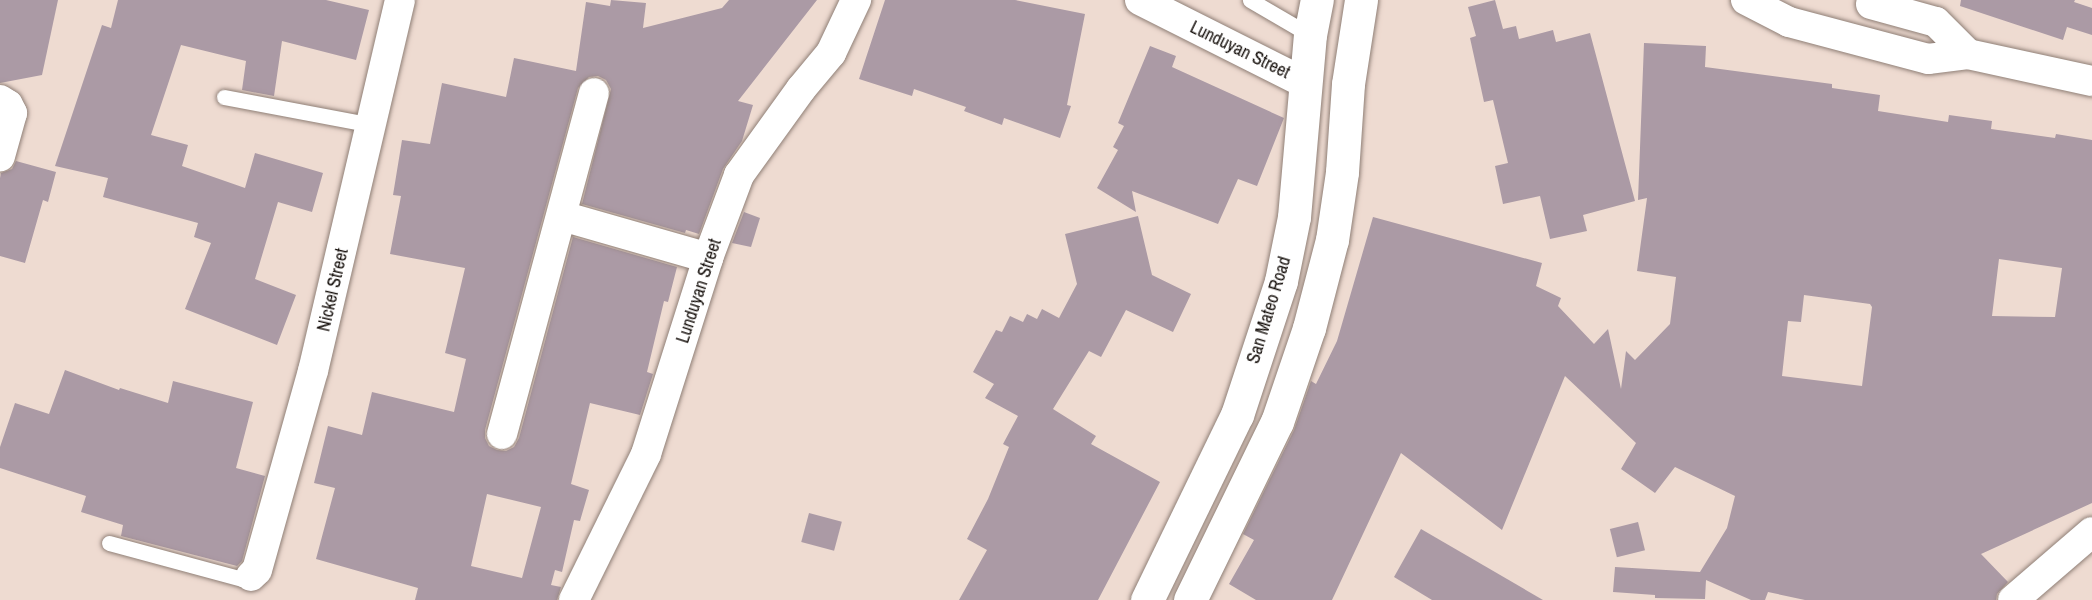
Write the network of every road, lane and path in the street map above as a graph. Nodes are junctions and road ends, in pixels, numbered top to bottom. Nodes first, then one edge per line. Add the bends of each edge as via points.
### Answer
1 (400, 0) edge
2 (856, 0) edge
3 (1140, 0) edge
4 (1250, 0) edge
5 (1317, 0) edge
6 (1361, 0) edge
7 (1746, 0) edge
8 (1872, 2) edge
9 (1818, 28) junction
10 (1310, 35) junction
11 (1968, 54) junction
12 (2092, 81) edge
13 (1307, 84) junction
14 (594, 93) dead end
15 (224, 97) dead end
16 (0, 100) edge
17 (372, 125) junction
18 (0, 156) edge
19 (562, 216) junction
20 (708, 258) junction
21 (502, 434) dead end
22 (2092, 532) edge
23 (109, 543) dead end
24 (251, 576) joint
25 (574, 600) edge
26 (1147, 600) edge
27 (1190, 600) edge
28 (2013, 600) edge

1 - 17 street, Nickel Street
2 - 20 street, Lunduyan Street via 831,53 739,175
3 - 13 street, Lunduyan Street
4 - 10 lane
5 - 10 main road, San Mateo Road
6 - 27 main road via 1332,240 1309,327 1277,422
7 - 9 street via 1789,21
8 - 9 street via 1848,17
8 - 11 street via 1936,22
9 - 11 street via 1928,59
10 - 13 main road, San Mateo Road
11 - 12 street
13 - 26 main road, San Mateo Road via 1294,217 1281,281 1237,414
14 - 19 street
15 - 17 lane
16 - 18 street via 12,113
17 - 24 street, Nickel Street via 313,370 257,570
19 - 20 street
19 - 21 street
20 - 25 street, Lunduyan Street via 646,454
22 - 28 street
23 - 24 lane via 242,579

